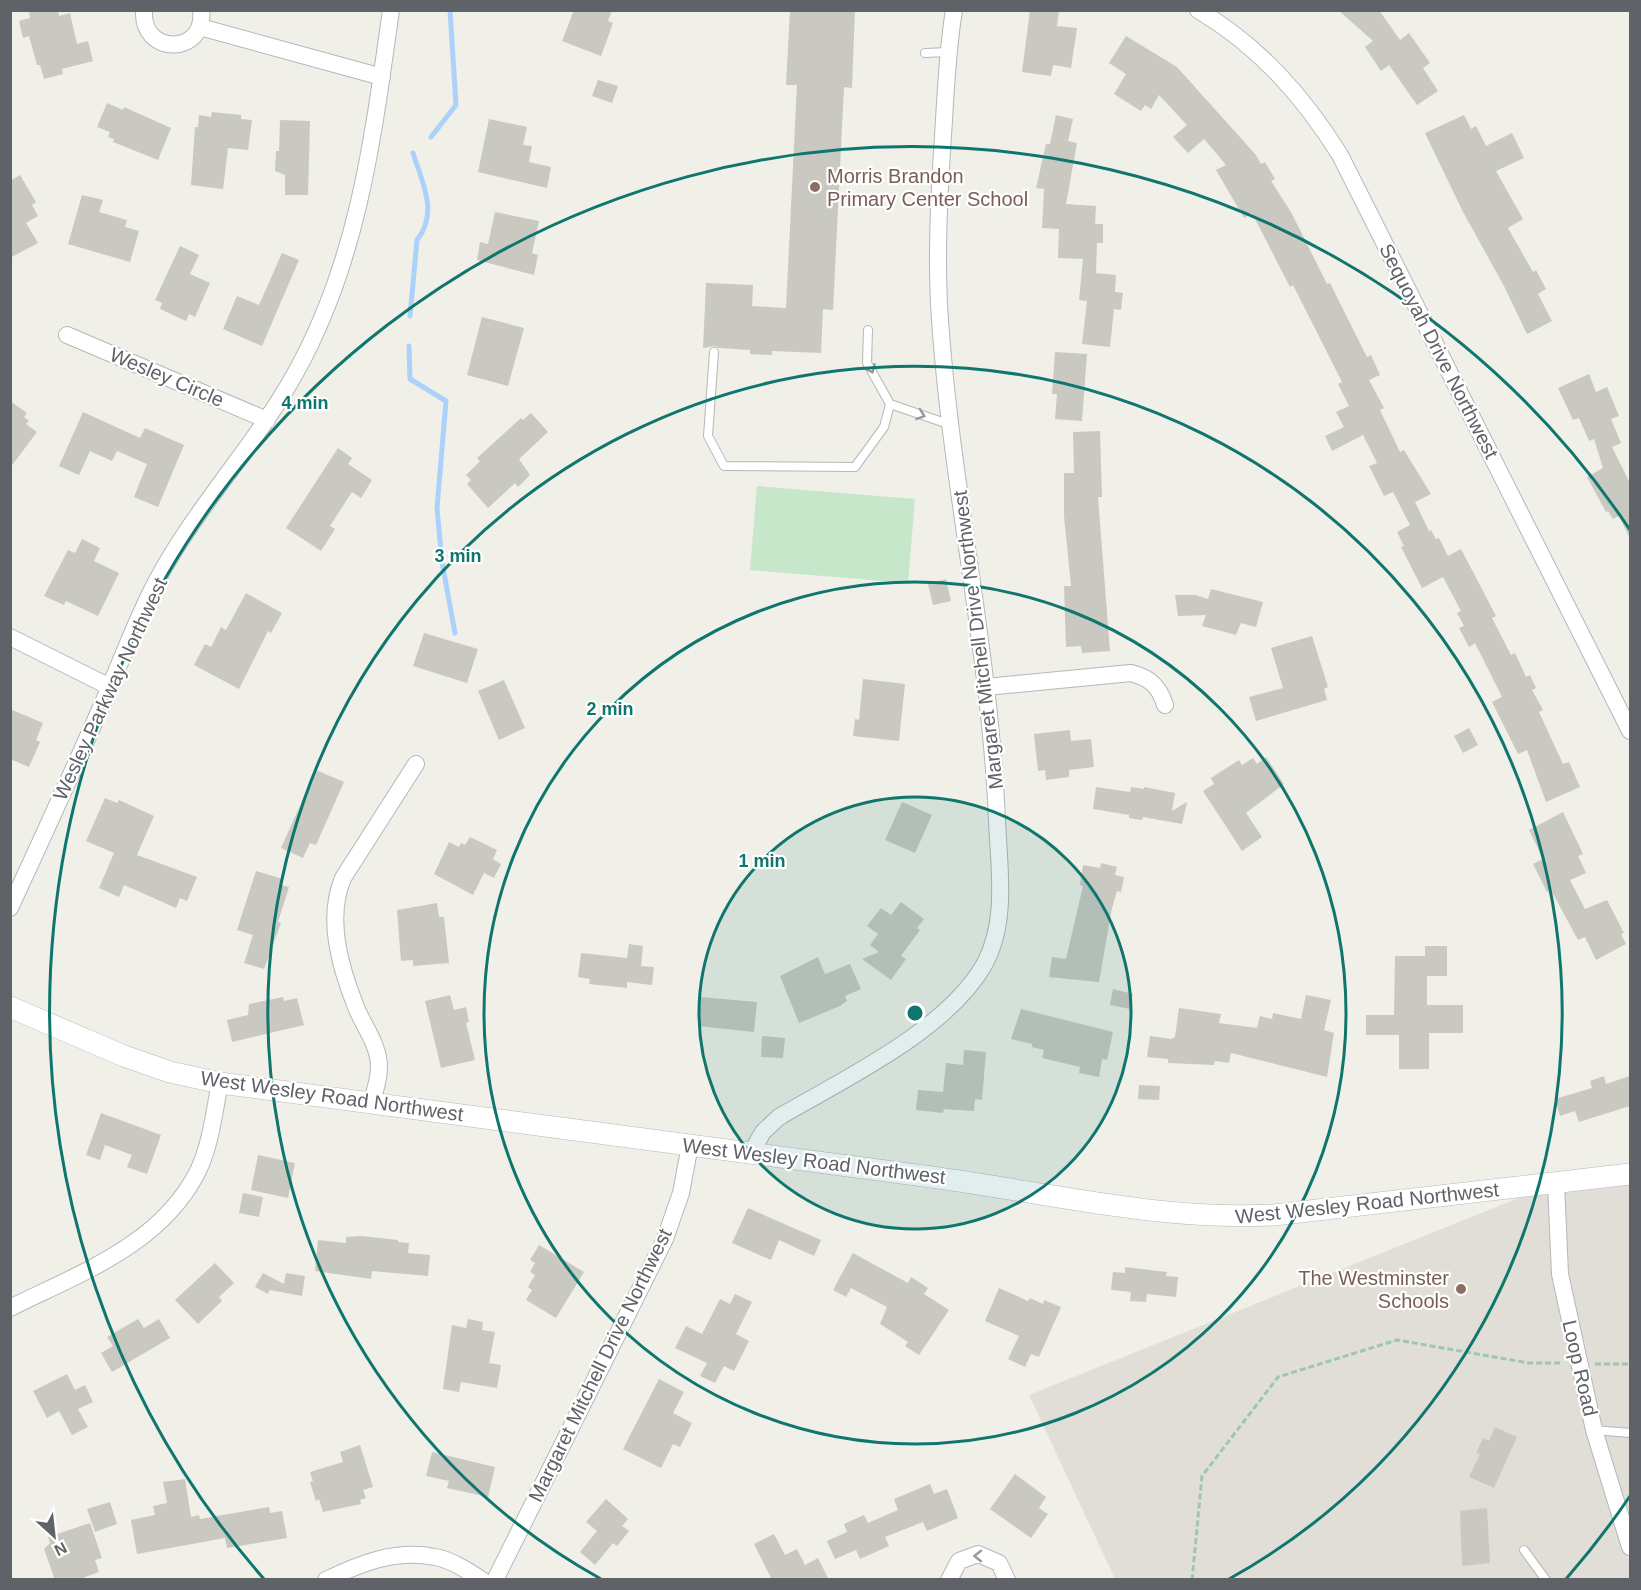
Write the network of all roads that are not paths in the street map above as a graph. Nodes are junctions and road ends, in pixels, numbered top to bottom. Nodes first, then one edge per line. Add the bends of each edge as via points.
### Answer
1 (144, 10) edge
2 (391, 10) edge
3 (954, 10) edge
4 (1198, 10) edge
5 (201, 19) edge
6 (948, 52) junction
7 (925, 53) dead end
8 (381, 77) junction
9 (868, 330) dead end
10 (68, 334) dead end
11 (714, 352) dead end
12 (890, 404) junction
13 (267, 420) junction
14 (951, 425) junction
15 (10, 637) edge
16 (110, 687) junction
17 (986, 687) junction
18 (1165, 705) dead end
19 (1630, 730) edge
20 (416, 764) dead end
21 (10, 908) edge
22 (10, 1006) edge
23 (220, 1083) junction
24 (371, 1103) junction
25 (690, 1145) junction
26 (751, 1153) junction
27 (1630, 1174) edge
28 (1556, 1183) junction
29 (10, 1308) edge
30 (1594, 1430) junction
31 (1630, 1433) edge
32 (1630, 1547) edge
33 (1524, 1550) dead end
34 (326, 1580) edge
35 (482, 1580) edge
36 (495, 1580) edge
37 (950, 1580) edge
38 (1007, 1580) edge
39 (1546, 1580) edge

1 - 5 street via 150,35 166,45 186,42
2 - 8 street, Wesley Parkway Northwest
3 - 6 street, Margaret Mitchell Drive Northwest
4 - 19 street, Sequoyah Drive Northwest via 1266,61 1316,116 1340,155
5 - 8 street
6 - 7 lane
6 - 14 street, Margaret Mitchell Drive Northwest via 938,241 939,303
8 - 13 street, Wesley Parkway Northwest via 358,213 342,268 311,342
9 -> 12 lane via 867,363
10 - 13 street, Wesley Circle
11 - 12 lane via 708,436 724,466 855,467 884,427
12 -> 14 lane
13 - 16 street, Wesley Parkway Northwest via 182,539 155,585
14 - 17 street, Margaret Mitchell Drive Northwest
15 - 16 street
16 - 21 street, Wesley Parkway Northwest
17 - 18 street via 1131,673 1153,682
17 - 26 street, Margaret Mitchell Drive Northwest via 1001,897 997,931 985,963 966,992 932,1022 898,1047 779,1117 763,1132
20 - 24 street via 343,878 336,896 334,915 345,973 379,1065
22 - 23 street, West Wesley Road Northwest via 124,1056
23 - 24 street, West Wesley Road Northwest
23 - 29 street via 199,1170 179,1203 152,1232
24 - 25 street, West Wesley Road Northwest
25 - 26 street, West Wesley Road Northwest
25 - 36 street, Margaret Mitchell Drive Northwest via 681,1193 664,1239
26 - 28 street, West Wesley Road Northwest via 1177,1213 1232,1217
27 - 28 street, West Wesley Road Northwest
28 - 30 street, Loop Road via 1560,1274
30 - 31 lane
30 - 32 street, Loop Road
33 - 39 lane
34 - 35 street via 378,1558 402,1555 436,1557
38 -> 37 street via 999,1563 978,1554 959,1561

